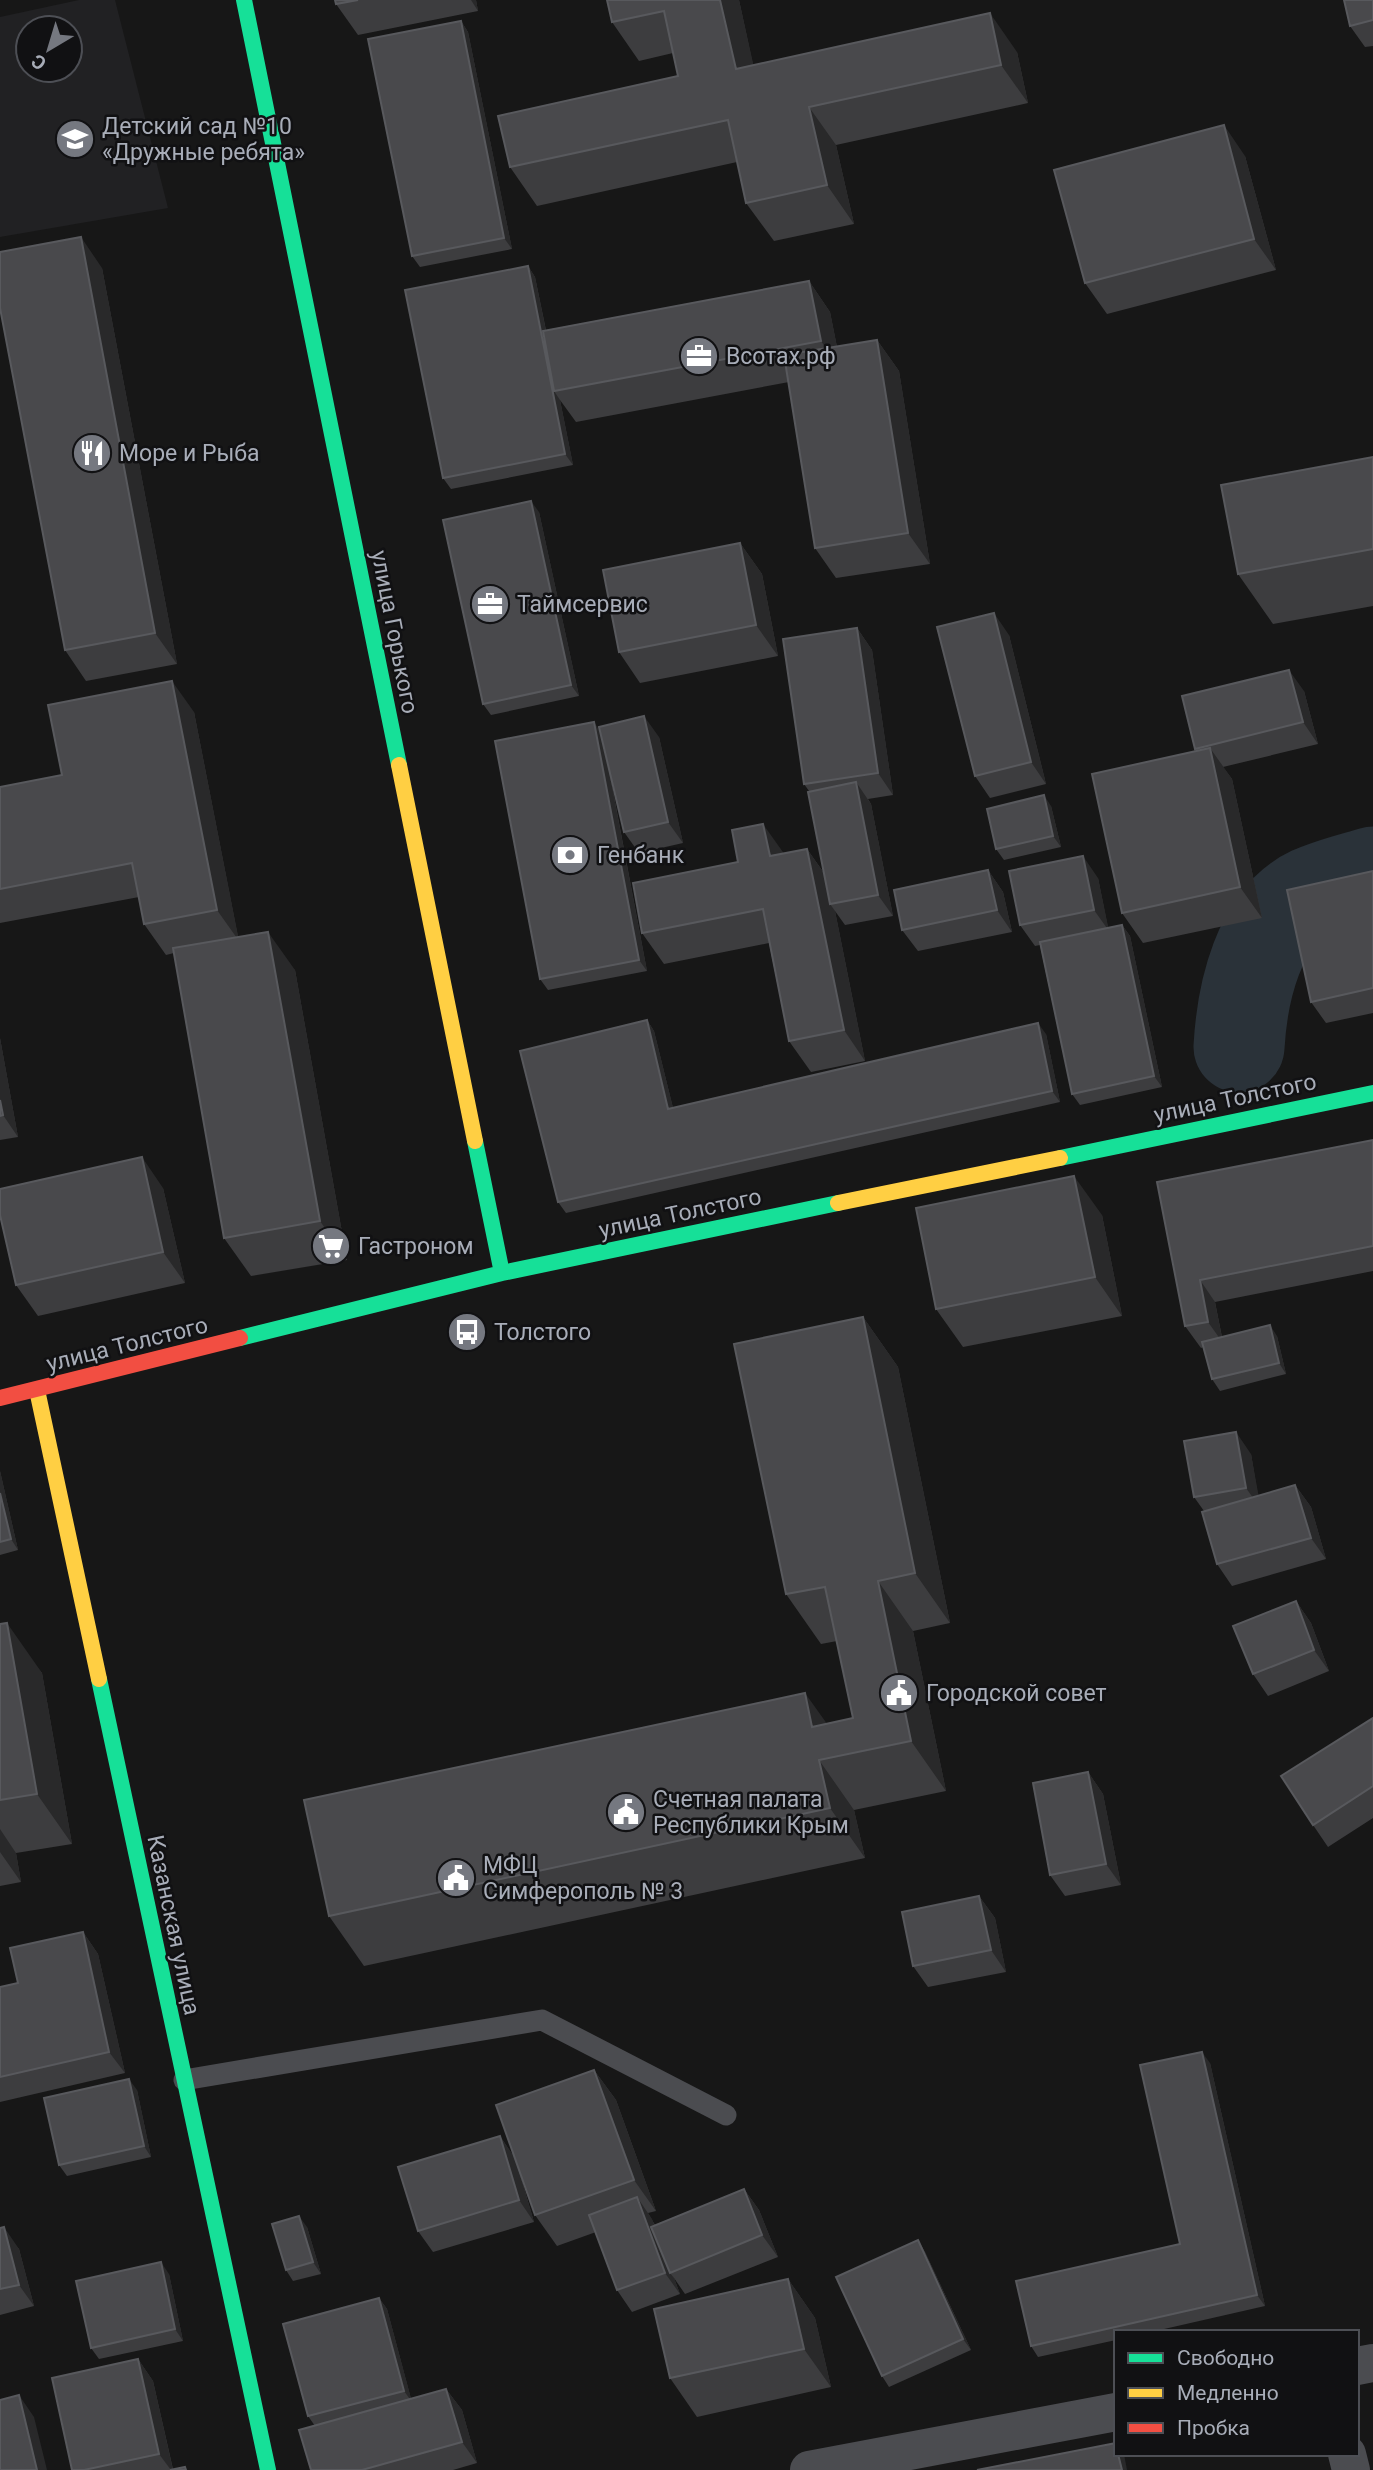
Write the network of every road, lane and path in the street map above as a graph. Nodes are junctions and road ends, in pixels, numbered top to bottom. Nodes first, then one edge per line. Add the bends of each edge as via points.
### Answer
1 (244, 0) edge
2 (1373, 1093) edge
3 (502, 1273) junction
4 (37, 1390) junction
5 (0, 1398) edge
6 (184, 2080) junction
7 (726, 2115) dead end
8 (1114, 2412) edge
9 (268, 2470) edge
10 (809, 2470) edge

1 - 3 street, улица Горького
2 - 3 street, улица Толстого
3 - 4 street, улица Толстого
4 - 5 street, улица Толстого
4 - 6 street, Казанская улица
6 - 7 lane via 542,2020
6 - 9 street, Казанская улица
8 - 10 street

